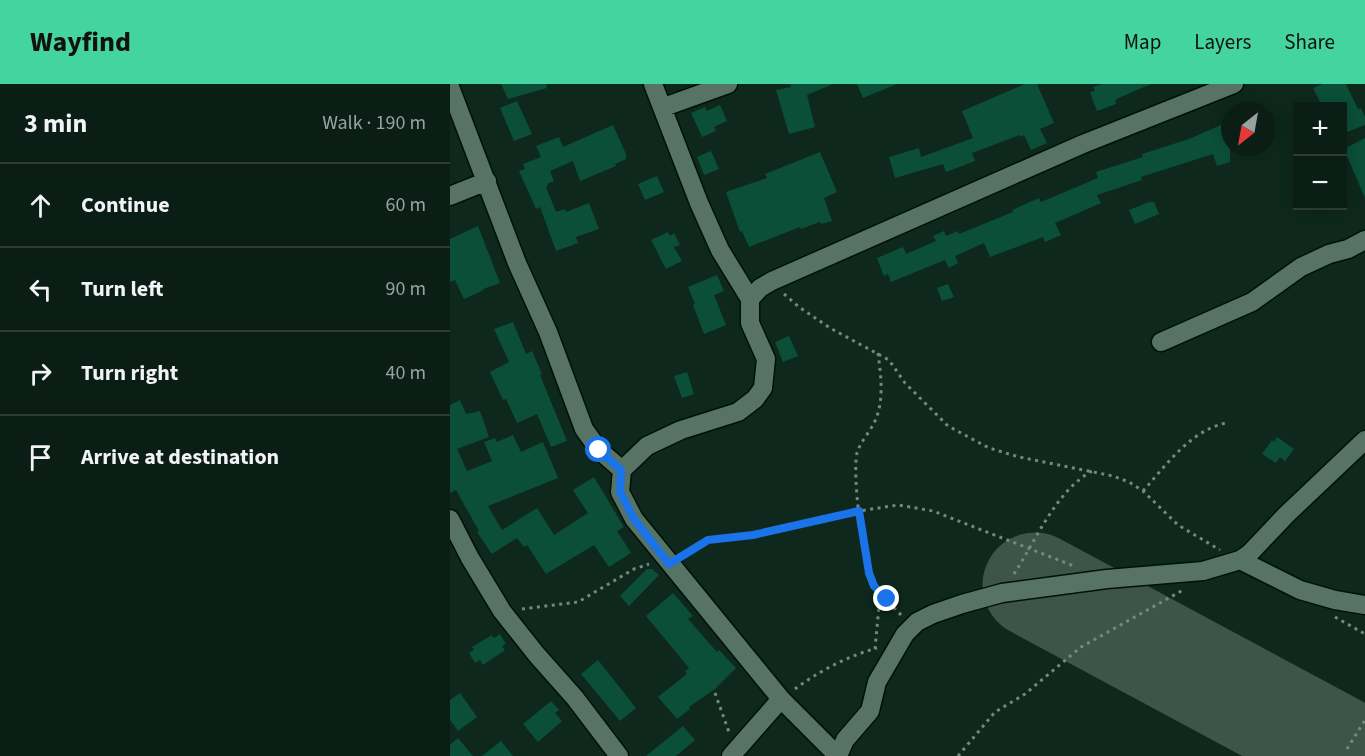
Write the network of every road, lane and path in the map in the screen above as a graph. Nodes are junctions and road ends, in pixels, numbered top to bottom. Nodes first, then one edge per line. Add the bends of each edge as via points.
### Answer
1 (653, 84) edge
2 (728, 84) edge
3 (1234, 84) edge
4 (450, 87) edge
5 (664, 106) junction
6 (487, 181) junction
7 (450, 196) edge
8 (1365, 240) edge
9 (772, 281) junction
10 (750, 299) junction
11 (1161, 342) dead end
12 (878, 353) junction
13 (1226, 423) dead end
14 (1365, 440) edge
15 (621, 470) junction
16 (1092, 471) junction
17 (1143, 491) junction
18 (859, 511) junction
19 (450, 519) edge
20 (1029, 549) junction
21 (1240, 560) junction
22 (669, 564) junction
23 (1074, 566) dead end
24 (874, 586) junction
25 (1186, 588) dead end
26 (1002, 593) junction
27 (1365, 605) edge
28 (502, 610) junction
29 (905, 635) junction
30 (875, 648) junction
31 (714, 693) dead end
32 (782, 699) junction
33 (1365, 720) edge
34 (1347, 749) dead end
35 (732, 755) edge
36 (619, 756) edge
37 (838, 756) edge
38 (958, 756) edge

1 - 5 street
2 - 5 street
3 - 9 street via 1083,144
4 - 6 street
5 - 10 street via 699,203 720,250
6 - 7 street
6 - 15 street via 584,429
8 - 11 street via 1301,267 1252,302
9 - 10 street
9 - 12 path via 799,307
10 - 15 street via 750,323 765,359 763,388 755,399 738,412 681,430 647,446
12 - 16 path via 889,360 905,383 948,426 989,448
12 - 18 path via 882,386 878,412 857,452 855,465
13 - 17 path via 1210,426 1194,438
14 - 21 street
15 - 22 street via 620,492 634,519
16 - 17 path via 1129,482
16 - 20 path via 1070,486
17 - 21 path via 1178,525
18 - 20 path via 898,505 924,509
18 - 22 path via 753,535 708,540
18 - 24 path
19 - 28 street
20 - 23 path
20 - 26 path
21 - 26 street via 1203,571
21 - 27 street via 1300,590
22 - 28 path via 644,564 578,602
22 - 32 street
24 - 29 path via 897,610
24 - 30 path via 879,606
25 - 38 path via 1081,647 1025,694 995,712
26 - 29 street via 933,614
28 - 36 street
29 - 30 path
29 - 37 street via 878,682 870,711 845,740
30 - 32 path via 811,678
31 - 35 path via 727,724
32 - 35 street
32 - 37 street
33 - 34 path

